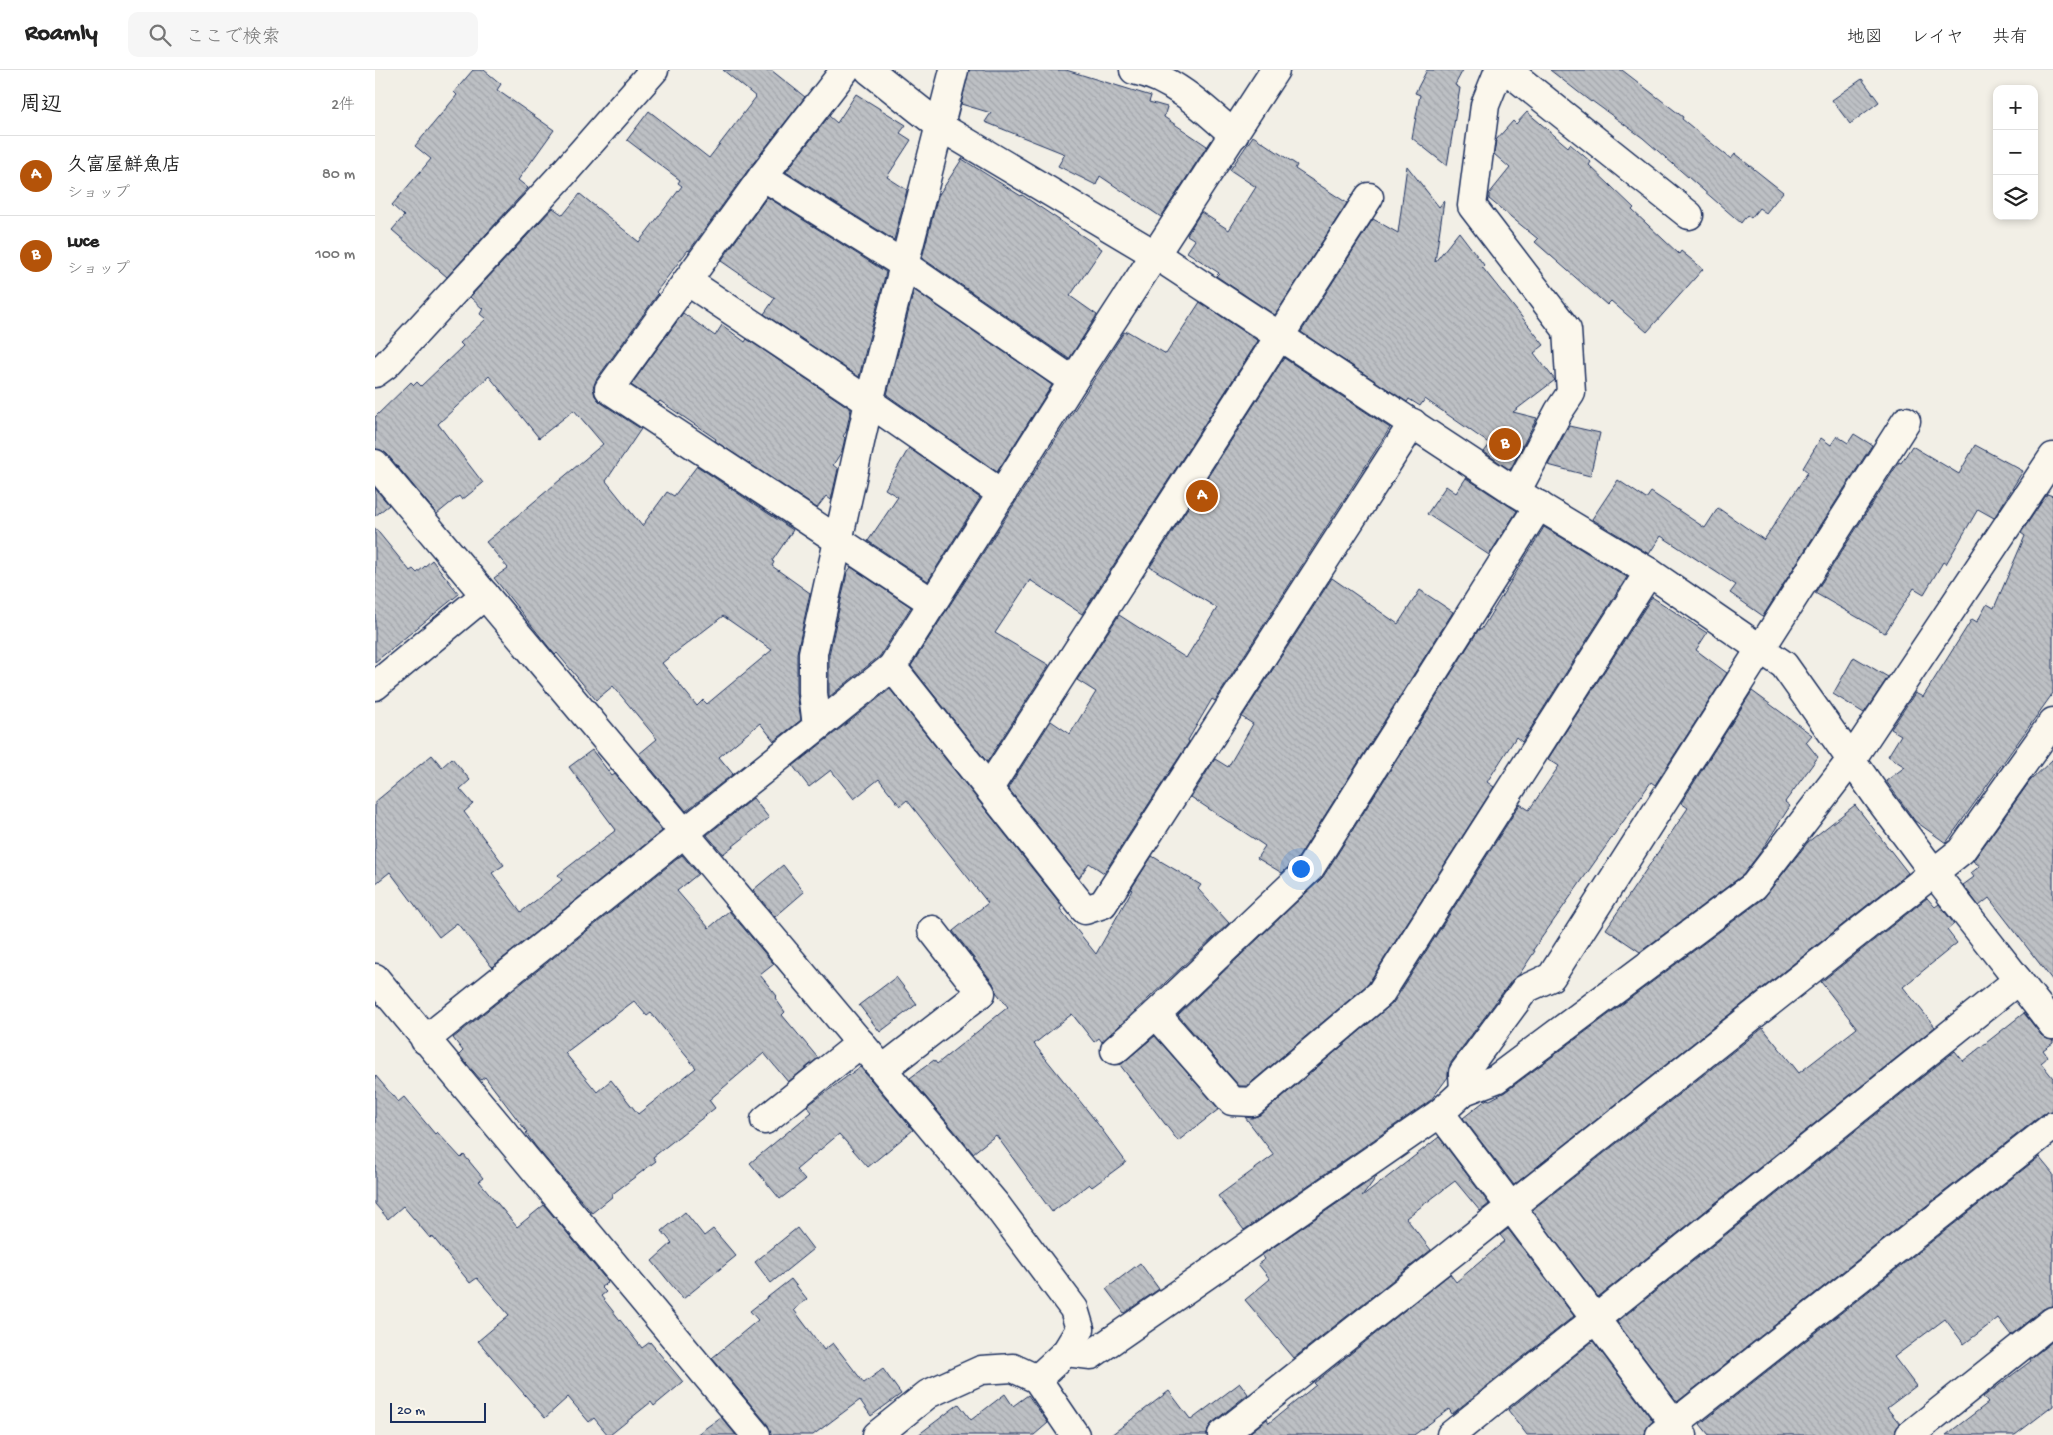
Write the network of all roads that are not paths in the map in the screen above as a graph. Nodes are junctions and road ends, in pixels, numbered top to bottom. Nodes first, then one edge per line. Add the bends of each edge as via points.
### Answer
1 (654, 70) edge
2 (845, 70) edge
3 (869, 70) edge
4 (954, 70) edge
5 (1275, 70) edge
6 (1499, 70) edge
7 (1507, 70) edge
8 (1151, 71) edge
9 (941, 127) junction
10 (1234, 135) junction
11 (763, 176) junction
12 (1369, 197) dead end
13 (1689, 215) dead end
14 (1155, 255) junction
15 (903, 264) junction
16 (687, 281) junction
17 (1280, 337) junction
18 (375, 373) edge
19 (1073, 381) junction
20 (869, 402) junction
21 (1906, 421) dead end
22 (1413, 423) junction
23 (2053, 457) edge
24 (375, 464) edge
25 (1516, 492) junction
26 (1002, 494) junction
27 (1539, 505) junction
28 (839, 541) junction
29 (1649, 572) junction
30 (485, 594) junction
31 (933, 603) junction
32 (1760, 650) junction
33 (892, 667) junction
34 (375, 686) edge
35 (2053, 721) edge
36 (817, 726) junction
37 (1851, 760) junction
38 (989, 788) junction
39 (685, 832) junction
40 (1934, 874) junction
41 (932, 930) dead end
42 (375, 978) edge
43 (2018, 980) junction
44 (1156, 1014) junction
45 (2053, 1025) edge
46 (425, 1040) junction
47 (861, 1043) junction
48 (1115, 1050) dead end
49 (883, 1069) junction
50 (1464, 1091) junction
51 (1440, 1113) junction
52 (765, 1120) dead end
53 (2053, 1126) edge
54 (1512, 1208) junction
55 (1596, 1320) junction
56 (2053, 1321) edge
57 (1066, 1352) junction
58 (1037, 1379) junction
59 (1673, 1431) edge
60 (756, 1435) edge
61 (877, 1435) edge
62 (1075, 1435) edge
63 (1222, 1435) edge
64 (1451, 1435) edge
65 (1910, 1435) edge

1 - 18 street via 562,176
2 - 11 street
3 - 9 street
4 - 9 street
5 - 10 street
6 - 25 street via 1485,106 1472,206 1567,330 1571,392
7 - 13 street
8 - 10 street via 1197,102
9 - 14 street
9 - 15 street
10 - 14 street
11 - 15 street
11 - 16 street
12 - 17 street
14 - 17 street
14 - 19 street
15 - 19 street
15 - 20 street
16 - 20 street
16 - 28 street via 609,389
17 - 22 street
17 - 38 street
19 - 26 street
20 - 26 street
20 - 28 street
21 - 32 street
22 - 25 street
22 - 38 street via 1103,904 1085,910
23 - 37 street
24 - 30 street
25 - 27 street
26 - 31 street
27 - 29 street
27 - 44 street via 1310,868
28 - 31 street
28 - 36 street via 813,652
29 - 32 street
29 - 44 street via 1381,994 1252,1102 1232,1101
30 - 34 street
30 - 39 street
31 - 33 street
32 - 37 street via 1784,665
32 - 50 street via 1551,977 1525,989 1463,1073
33 - 36 street
33 - 38 street
35 - 40 street via 1961,851
36 - 39 street
37 - 40 street
37 - 50 street via 1754,886 1496,1079
39 - 46 street
39 - 47 street
40 - 43 street
40 - 54 street
41 - 49 street via 981,992
42 - 46 street
43 - 45 street
43 - 55 street
44 - 48 street
46 - 60 street
47 - 49 street
47 - 52 street
49 - 57 street via 997,1206 1074,1309 1080,1329
50 - 51 street
51 - 54 street
51 - 57 street via 1091,1355
53 - 59 street
54 - 55 street
54 - 63 street
55 - 59 street
55 - 64 street
56 - 65 street
57 - 58 street
58 - 61 street via 1013,1368 981,1370 928,1394
58 - 62 street

